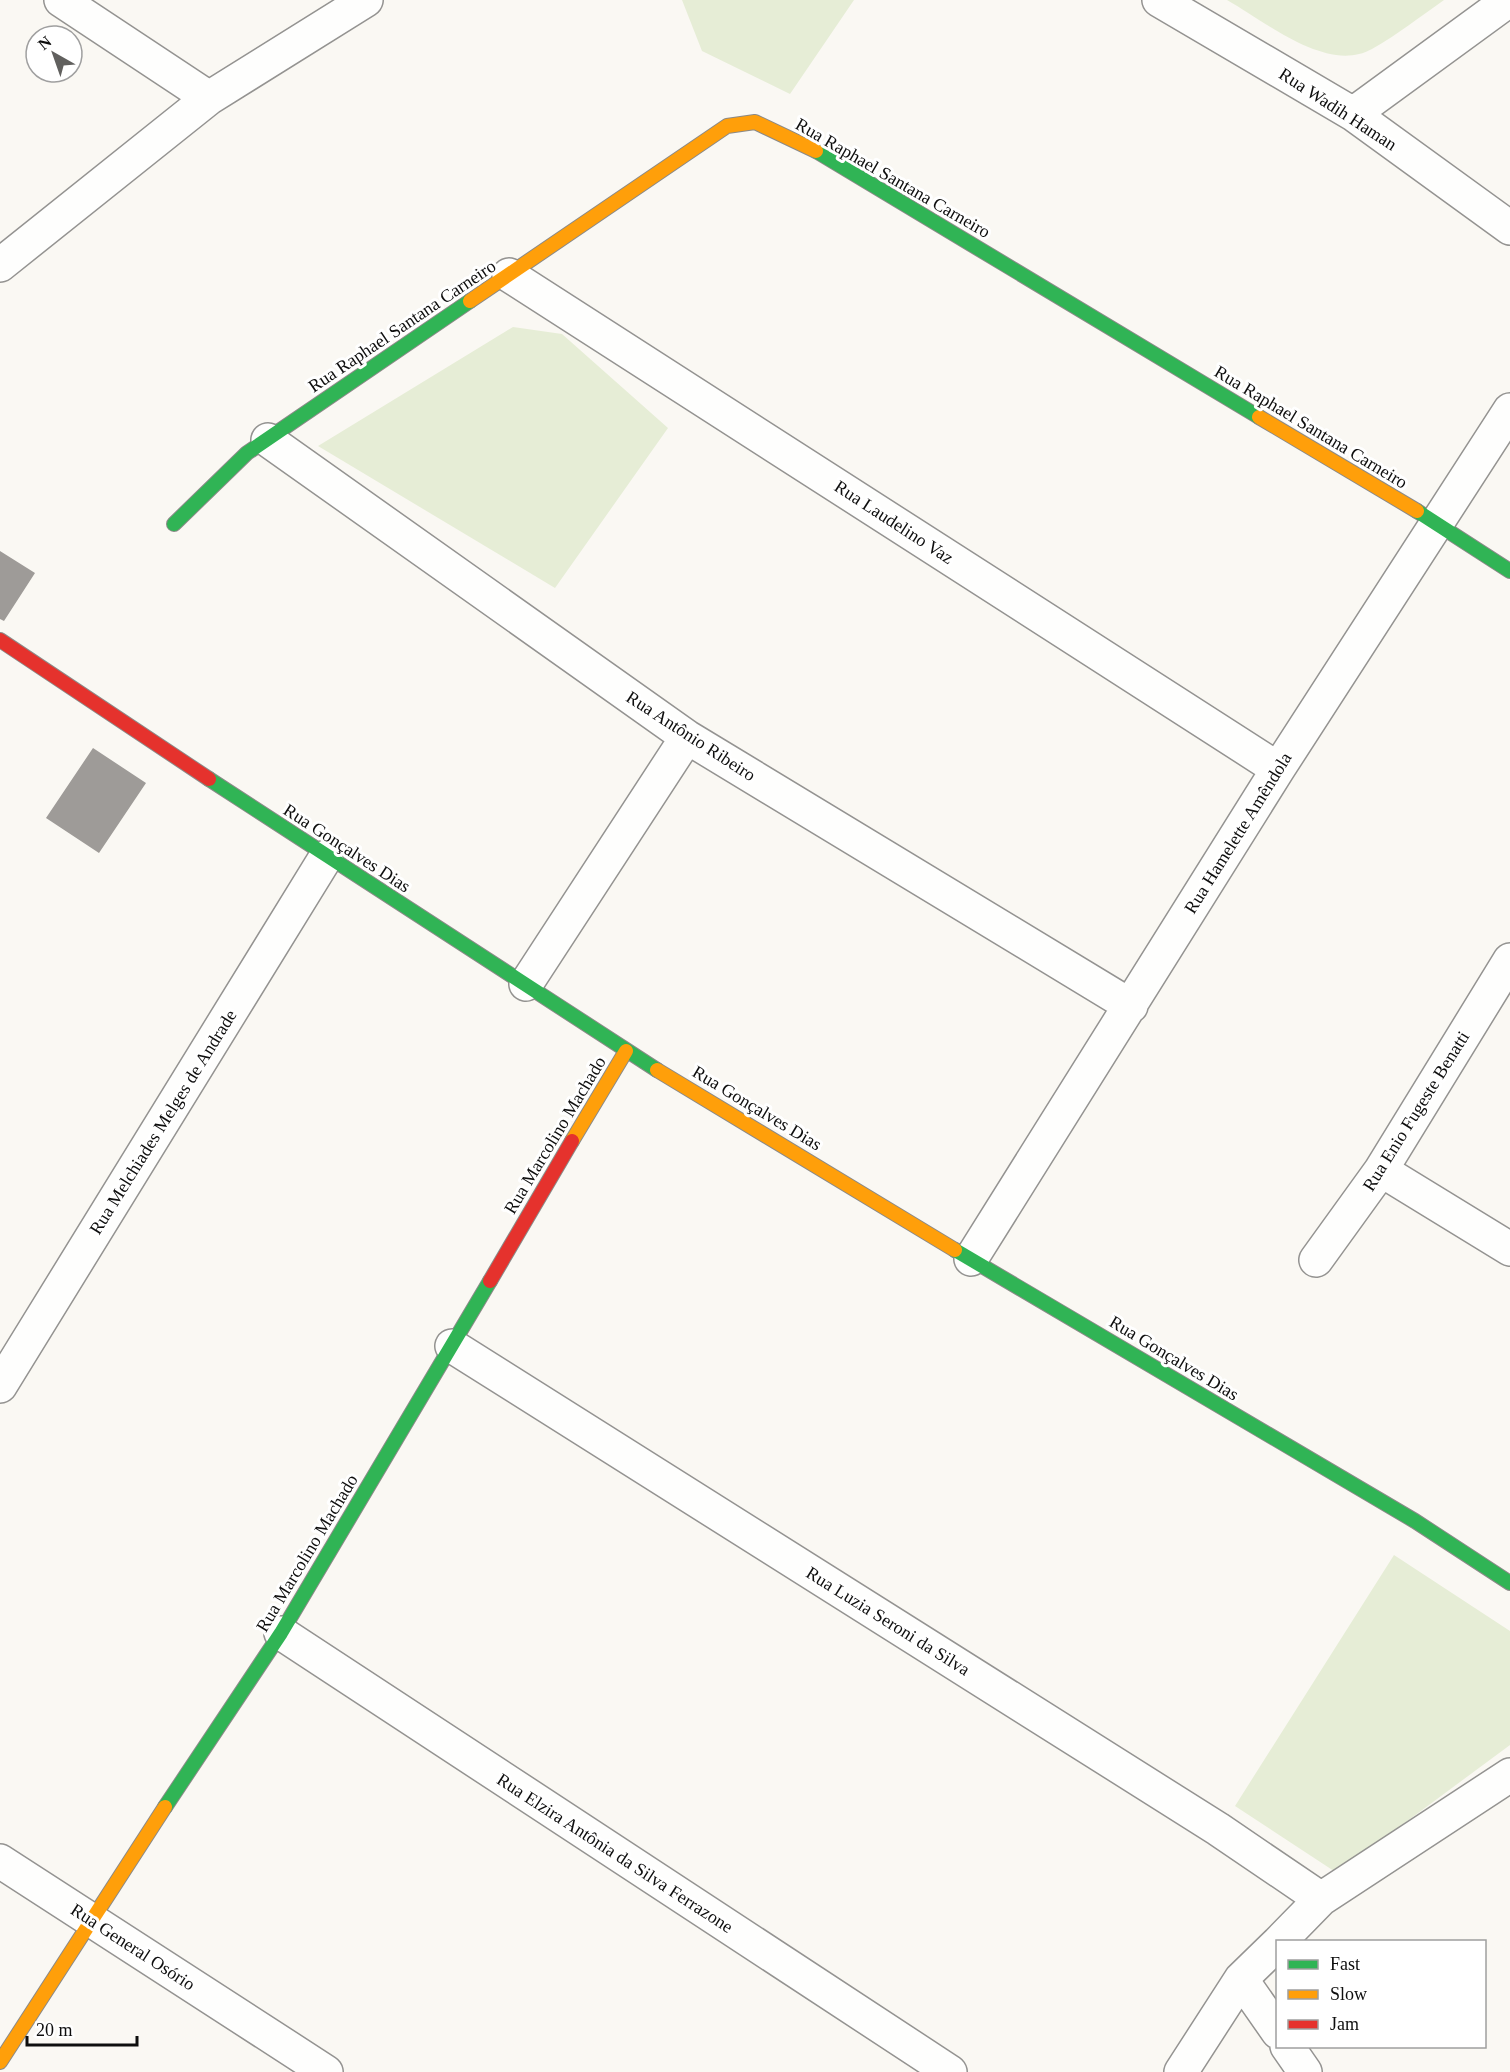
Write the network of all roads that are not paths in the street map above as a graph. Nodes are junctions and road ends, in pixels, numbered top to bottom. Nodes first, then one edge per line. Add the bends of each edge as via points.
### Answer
1 (61, 0) edge
2 (366, 0) edge
3 (1159, 0) edge
4 (1509, 0) edge
5 (208, 98) junction
6 (1353, 114) junction
7 (1510, 228) edge
8 (0, 265) edge
9 (509, 275) junction
10 (1510, 411) edge
11 (268, 440) junction
12 (1436, 523) junction
13 (174, 524) dead end
14 (1510, 571) edge
15 (2, 646) edge
16 (687, 737) junction
17 (1278, 769) junction
18 (326, 857) junction
19 (1510, 960) edge
20 (526, 984) junction
21 (1131, 1006) junction
22 (626, 1050) junction
23 (1381, 1170) junction
24 (1510, 1249) edge
25 (971, 1259) junction
26 (1316, 1260) dead end
27 (452, 1346) junction
28 (0, 1386) edge
29 (1510, 1583) edge
30 (281, 1633) junction
31 (1510, 1775) edge
32 (0, 1861) edge
33 (1322, 1899) junction
34 (90, 1919) junction
35 (1280, 1940) edge
36 (1276, 1944) edge
37 (1241, 1979) junction
38 (1276, 2029) edge
39 (1288, 2048) edge
40 (0, 2062) edge
41 (326, 2072) edge
42 (950, 2072) edge
43 (1181, 2072) edge
44 (1305, 2072) edge

1 - 5 street
2 - 5 street
3 - 6 street, Rua Wadih Haman
4 - 6 street
5 - 8 street
6 - 7 street, Rua Wadih Haman
9 - 11 street, Rua Raphael Santana Carneiro
9 - 12 street, Rua Raphael Santana Carneiro via 727,126 755,122 808,146
9 - 17 street, Rua Laudelino Vaz
10 - 12 street, Rua Hamelette Amêndola
11 - 13 street, Rua Raphael Santana Carneiro via 247,453
11 - 16 street, Rua Antônio Ribeiro
12 - 14 street, Rua Raphael Santana Carneiro
12 - 17 street, Rua Hamelette Amêndola
15 - 18 street, Rua Gonçalves Dias
16 - 20 street
16 - 21 street, Rua Antônio Ribeiro
17 - 21 street, Rua Hamelette Amêndola
18 - 20 street, Rua Gonçalves Dias
18 - 28 street, Rua Melchiades Melges de Andrade
19 - 23 street, Rua Enio Fugeste Benatti
20 - 22 street, Rua Gonçalves Dias
21 - 25 street, Rua Hamelette Amêndola
22 - 25 street, Rua Gonçalves Dias
22 - 27 street, Rua Marcolino Machado
23 - 24 street
23 - 26 street, Rua Enio Fugeste Benatti
25 - 29 street, Rua Gonçalves Dias via 1414,1521
27 - 30 street, Rua Marcolino Machado
27 - 33 street, Rua Luzia Seroni da Silva
30 - 34 street, Rua Marcolino Machado
30 - 42 street, Rua Elzira Antônia da Silva Ferrazone
31 - 33 street
32 - 34 street, Rua General Osório
33 - 35 street
34 - 40 street, Rua Marcolino Machado
34 - 41 street, Rua General Osório
36 - 37 street
37 - 38 street
37 - 43 street
39 - 44 street

